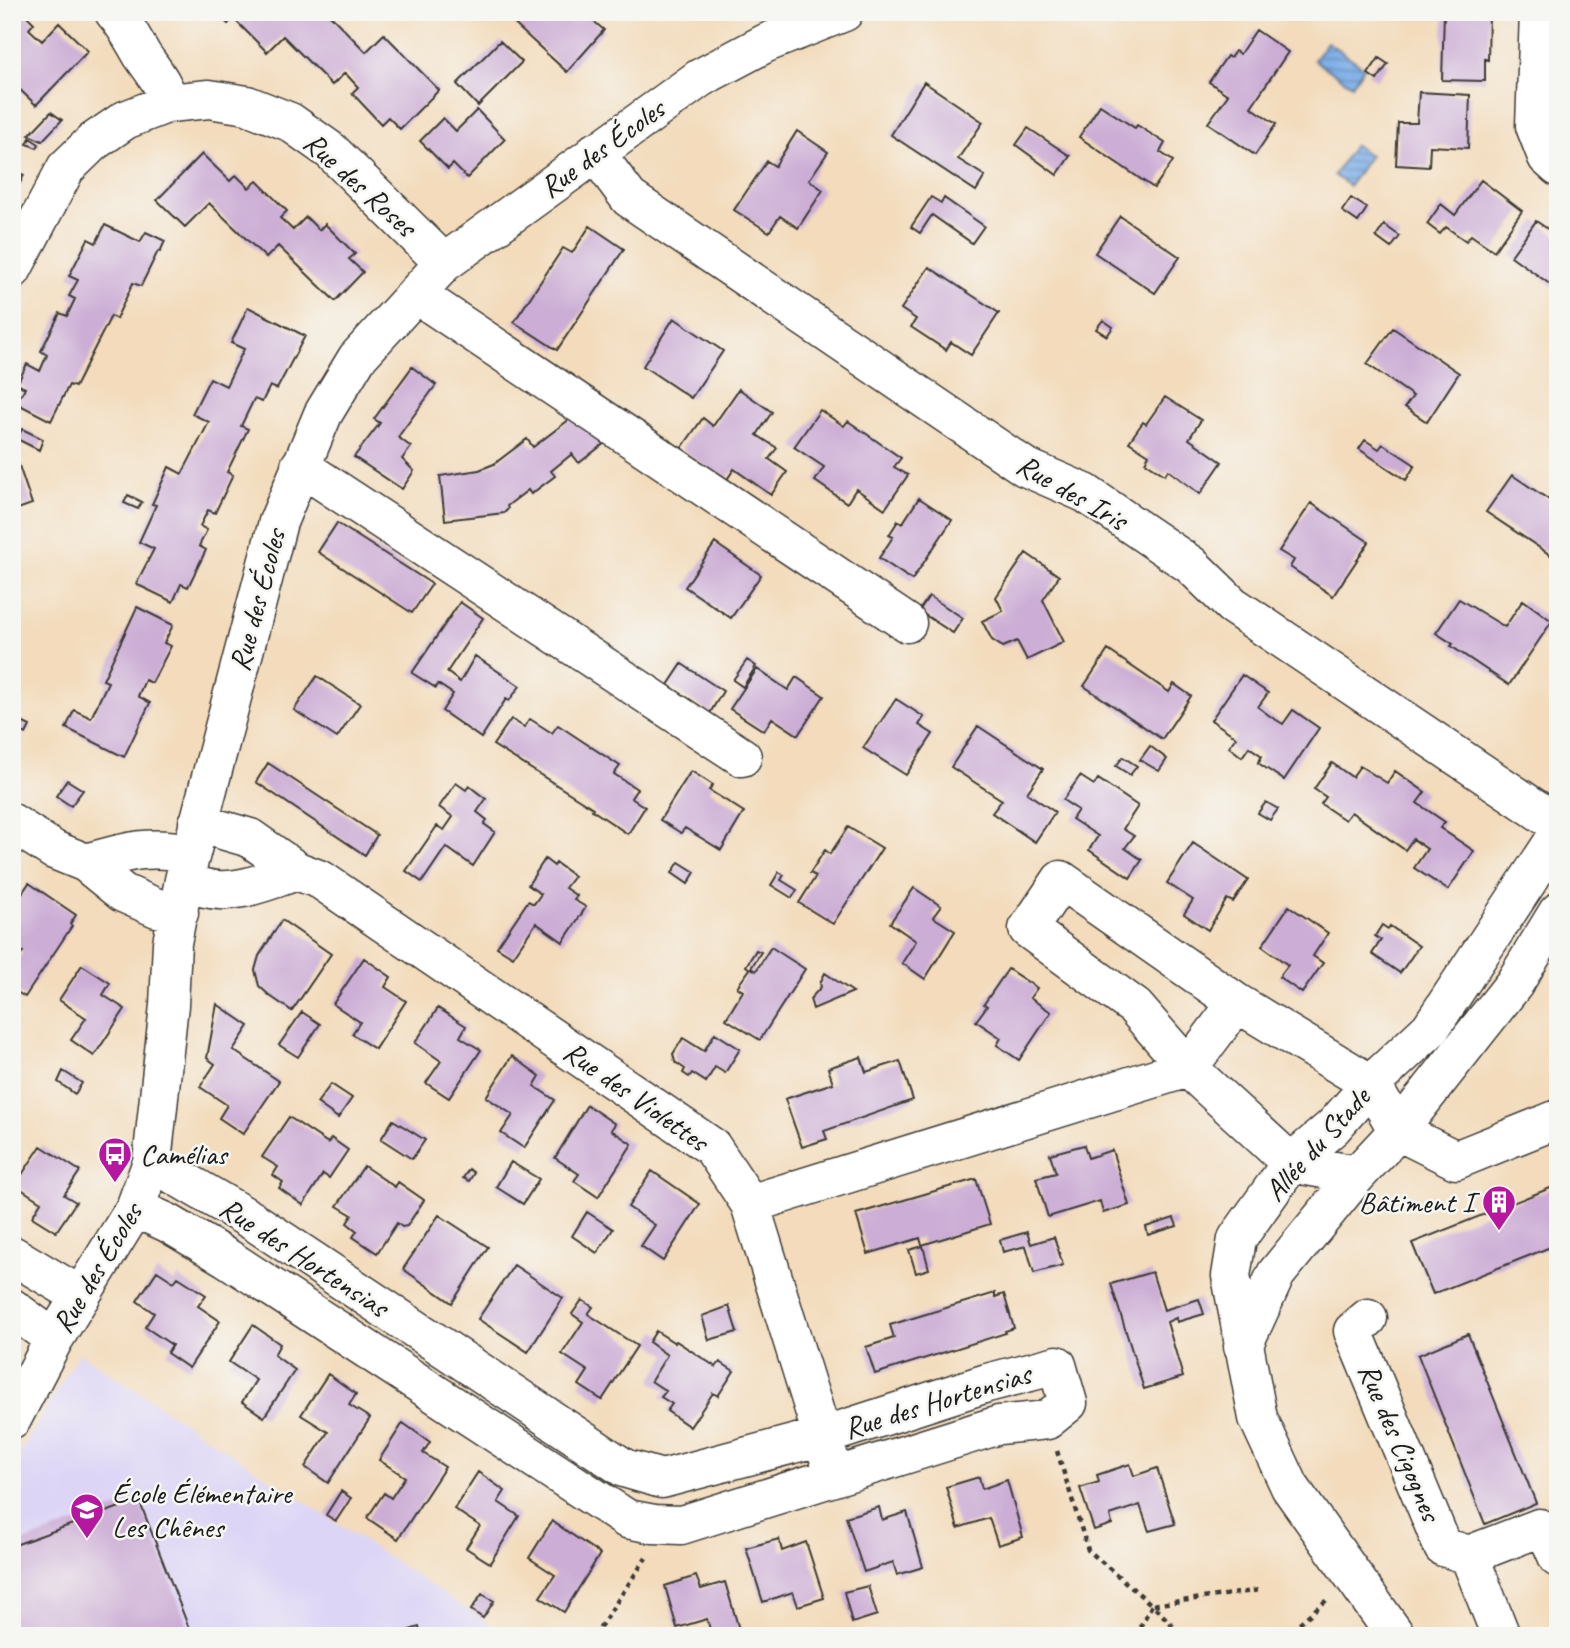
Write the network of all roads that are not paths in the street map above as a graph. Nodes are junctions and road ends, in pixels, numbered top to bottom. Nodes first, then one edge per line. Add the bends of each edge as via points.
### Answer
1 (114, 12) edge
2 (844, 12) edge
3 (1539, 12) edge
4 (169, 103) junction
5 (595, 152) junction
6 (1558, 167) edge
7 (444, 263) junction
8 (12, 270) edge
9 (416, 293) junction
10 (300, 466) junction
11 (907, 623) dead end
12 (742, 757) dead end
13 (12, 823) edge
14 (1558, 824) edge
15 (1558, 835) edge
16 (86, 863) junction
17 (188, 867) junction
18 (297, 871) junction
19 (1558, 912) edge
20 (1237, 1003) junction
21 (1188, 1068) junction
22 (1371, 1084) junction
23 (1558, 1119) edge
24 (1398, 1131) junction
25 (152, 1162) junction
26 (1291, 1163) junction
27 (1357, 1175) junction
28 (750, 1204) junction
29 (135, 1208) junction
30 (12, 1255) edge
31 (81, 1296) junction
32 (12, 1308) edge
33 (1368, 1318) dead end
34 (418, 1333) junction
35 (54, 1339) junction
36 (1243, 1346) junction
37 (395, 1368) junction
38 (12, 1419) edge
39 (823, 1436) junction
40 (835, 1477) junction
41 (1469, 1555) junction
42 (1558, 1558) edge
43 (1395, 1636) edge
44 (1501, 1636) edge

1 - 4 street via 164,85
2 - 5 street, Rue des Écoles via 766,43 700,78
3 - 6 street via 1535,126 1547,157
4 - 7 street, Rue des Roses via 209,99 247,105 290,122 331,151
4 - 8 street, Rue des Roses via 125,120 66,168
5 - 7 street, Rue des Écoles
5 - 14 street, Rue des Iris via 629,198 1025,467 1096,500 1191,565 1232,605
7 - 9 street, Rue des Écoles
9 - 10 street, Rue des Écoles via 357,358
9 - 11 street
10 - 12 street
10 - 17 street, Rue des Écoles via 278,522
13 - 16 street via 54,850
15 - 22 street, Allée du Stade via 1430,1029
16 - 17 street via 161,848
16 - 17 street via 123,893 157,908
17 - 18 street via 206,889 228,890
17 - 18 street, Rue des Violettes via 250,838
17 - 25 street, Rue des Écoles via 173,943
18 - 28 street, Rue des Violettes via 321,880 712,1147
19 - 24 street, Allée du Stade via 1514,984
20 - 21 street
20 - 21 street via 1060,880 1028,929 1135,1007
20 - 22 street
21 - 26 street
21 - 28 street
22 - 24 street
22 - 26 street, Allée du Stade via 1333,1127
23 - 24 street via 1456,1160
24 - 27 street, Allée du Stade
25 - 29 street, Rue des Écoles
25 - 34 street, Rue des Hortensias via 253,1221
26 - 27 street
26 - 36 street, Allée du Stade via 1237,1238 1231,1276
27 - 36 street, Allée du Stade via 1276,1274
28 - 39 street, Rue des Hortensias
29 - 31 street, Rue des Écoles
29 - 37 street, Rue des Hortensias via 228,1258
30 - 31 street
31 - 35 street, Rue des Écoles
32 - 35 street
33 - 41 street, Rue des Cigognes via 1353,1331 1443,1547
34 - 37 street, Rue des Hortensias
34 - 39 street, Rue des Hortensias via 624,1468 662,1479
35 - 38 street, Rue des Écoles
36 - 43 street via 1258,1418 1290,1487
37 - 40 street, Rue des Hortensias via 627,1519 681,1525
39 - 40 street, Rue des Hortensias
39 - 40 street, Rue des Hortensias via 1057,1365 1068,1403 1047,1420 999,1425
41 - 42 street via 1539,1528
41 - 44 street

